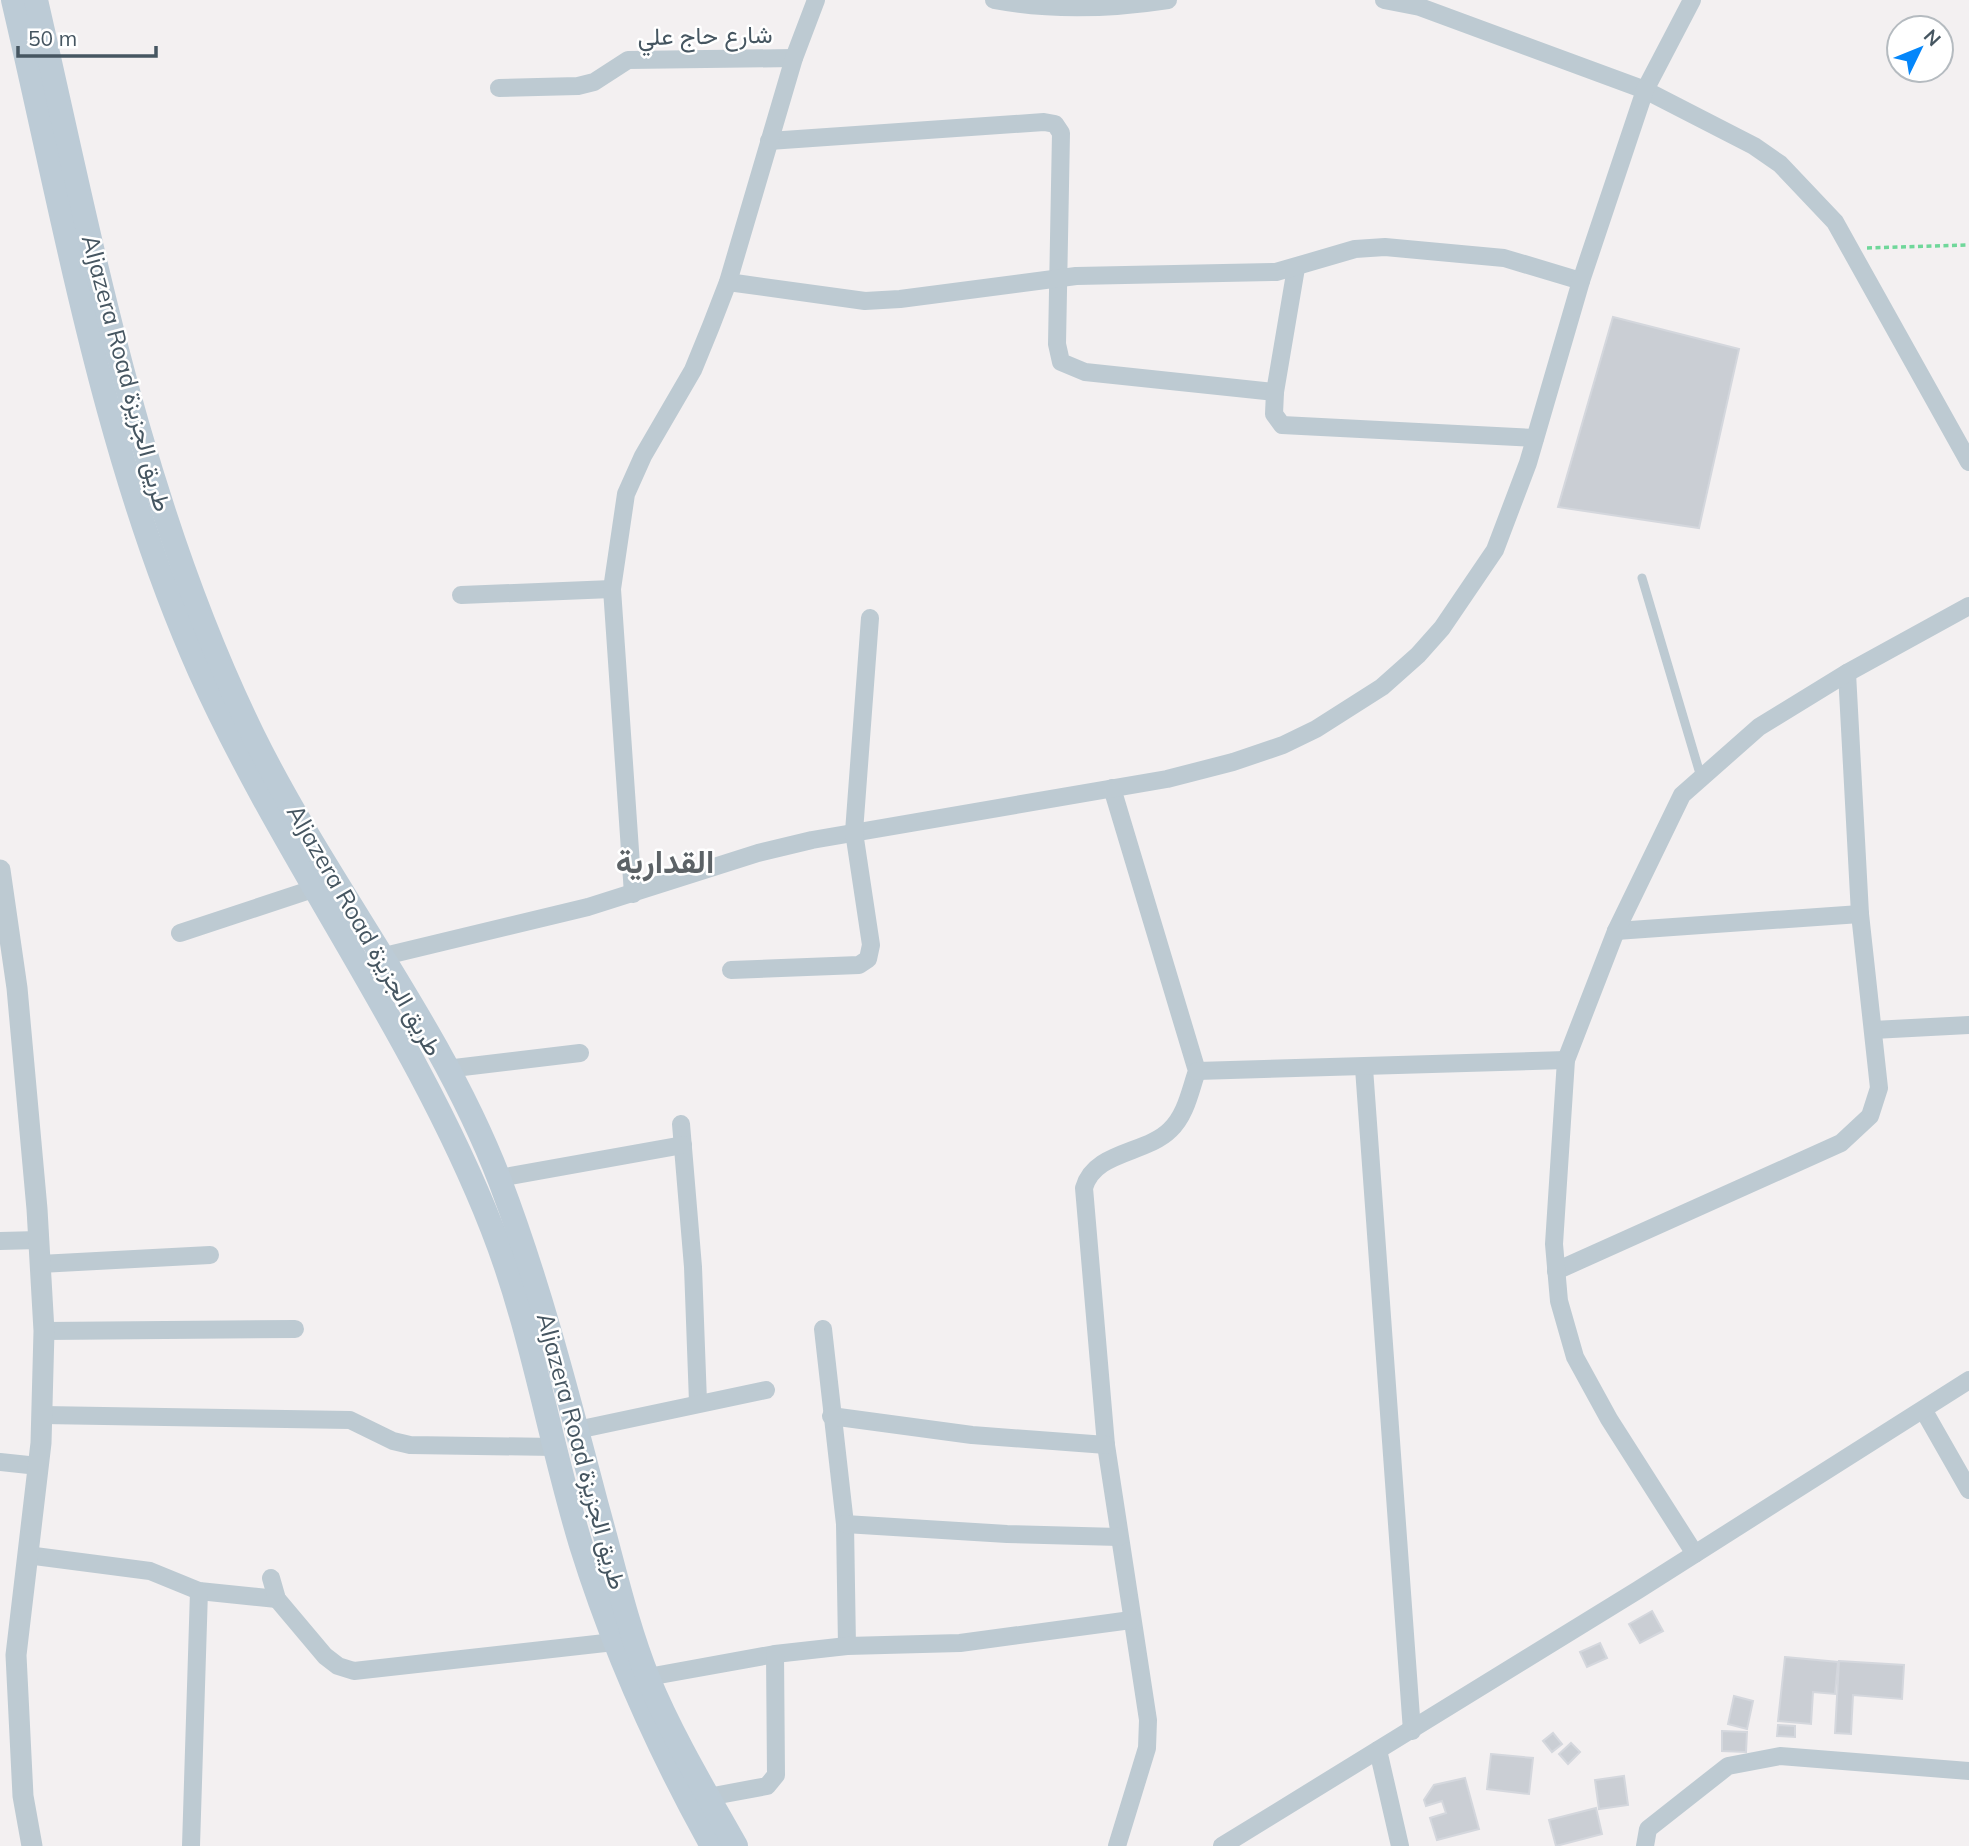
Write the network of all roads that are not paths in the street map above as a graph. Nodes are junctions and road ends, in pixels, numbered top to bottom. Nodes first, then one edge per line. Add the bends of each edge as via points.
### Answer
1 (13, 0) edge
2 (36, 0) edge
3 (816, 0) edge
4 (994, 0) edge
5 (1168, 0) edge
6 (1384, 0) edge
7 (1692, 0) edge
8 (1451, 8) edge
9 (794, 58) junction
10 (499, 88) dead end
11 (1645, 90) junction
12 (769, 141) junction
13 (1296, 268) junction
14 (1058, 279) junction
15 (1581, 281) junction
16 (728, 282) junction
17 (1275, 392) junction
18 (1535, 438) junction
19 (1969, 462) edge
20 (1642, 578) dead end
21 (612, 589) junction
22 (461, 595) dead end
23 (1969, 606) edge
24 (870, 618) dead end
25 (1847, 673) junction
26 (1701, 777) junction
27 (1112, 788) junction
28 (854, 832) junction
29 (0, 870) edge
30 (313, 889) junction
31 (633, 894) junction
32 (1860, 914) junction
33 (1616, 931) junction
34 (180, 933) dead end
35 (370, 959) junction
36 (731, 970) dead end
37 (1969, 1025) edge
38 (1873, 1030) junction
39 (580, 1053) dead end
40 (1566, 1060) junction
41 (1364, 1068) junction
42 (446, 1069) junction
43 (1196, 1071) junction
44 (681, 1124) dead end
45 (683, 1145) junction
46 (499, 1178) junction
47 (39, 1240) junction
48 (0, 1241) edge
49 (210, 1255) dead end
50 (40, 1264) junction
51 (1556, 1271) junction
52 (295, 1329) dead end
53 (823, 1329) dead end
54 (44, 1331) junction
55 (1969, 1380) edge
56 (766, 1390) dead end
57 (698, 1402) junction
58 (1924, 1411) junction
59 (43, 1415) junction
60 (831, 1416) junction
61 (577, 1430) junction
62 (1107, 1445) junction
63 (555, 1447) junction
64 (0, 1462) edge
65 (38, 1466) junction
66 (1969, 1490) edge
67 (845, 1524) junction
68 (1119, 1536) junction
69 (1695, 1553) junction
70 (27, 1555) junction
71 (271, 1578) dead end
72 (199, 1591) junction
73 (277, 1600) junction
74 (1131, 1620) junction
75 (614, 1642) junction
76 (847, 1646) junction
77 (775, 1654) junction
78 (648, 1677) junction
79 (1412, 1731) junction
80 (1378, 1751) junction
81 (1969, 1771) edge
82 (708, 1797) junction
83 (32, 1846) edge
84 (191, 1846) edge
85 (712, 1846) edge
86 (736, 1846) edge
87 (1117, 1846) edge
88 (1222, 1846) edge
89 (1400, 1846) edge
90 (1645, 1846) edge

1 - 30 main road, Aljazera Road طريق الجزيزة via 99,373 131,490 198,667 237,751
2 - 35 main road, Aljazera Road طريق الجزيزة via 124,383 151,476 185,573 254,737
3 - 9 street
4 - 5 street via 1025,6 1100,8
6 - 8 street
7 - 11 street
8 - 11 street
9 - 10 street, شارع حاج علي via 628,60 594,82 578,86
9 - 12 street
11 - 15 street
11 - 19 street via 1754,146 1780,164 1826,212 1851,248
12 - 14 street via 1055,124 1061,133
12 - 16 street
13 - 14 street
13 - 15 street via 1355,249 1385,247 1504,258
13 - 17 street
14 - 16 street via 865,301
14 - 17 street via 1061,362 1085,372
15 - 18 street
16 - 21 street via 694,370 625,494
17 - 18 street via 1274,414 1282,425
18 - 27 street via 1495,550 1441,628 1382,687 1283,745 1180,776
20 - 26 lane
21 - 22 street
21 - 31 street
23 - 25 street
24 - 28 street
25 - 26 street via 1759,727
25 - 32 street
26 - 33 street via 1682,795
27 - 28 street
27 - 43 street
28 - 31 street via 758,853
28 - 36 street via 871,945 868,959 859,965
29 - 47 street via 17,988
30 - 34 street
30 - 35 main road, Aljazera Road طريق الجزيزة
31 - 35 street
32 - 33 street
32 - 38 street
33 - 40 street
35 - 42 main road, Aljazera Road طريق الجزيزة
35 - 63 main road, Aljazera Road طريق الجزيزة via 493,1231 526,1329
37 - 38 street
38 - 51 street via 1879,1088 1870,1116 1841,1143
39 - 42 street
40 - 41 street
40 - 51 street via 1556,1174
41 - 43 street
41 - 79 street
42 - 46 main road, Aljazera Road طريق الجزيزة
43 - 62 street via 1182,1115 1170,1131 1087,1175 1084,1188
44 - 45 street
45 - 46 street
45 - 57 street
46 - 61 main road, Aljazera Road طريق الجزيزة
47 - 48 street
47 - 50 street
49 - 50 street
50 - 54 street
51 - 69 street via 1559,1301 1576,1357 1609,1419
52 - 54 street
53 - 60 street
54 - 59 street
55 - 58 street
56 - 57 street
57 - 61 street
58 - 66 street
58 - 69 street
59 - 63 street via 350,1420 410,1445
59 - 65 street
60 - 62 street via 972,1435
60 - 67 street
61 - 78 main road, Aljazera Road طريق الجزيزة
62 - 68 street
63 - 75 main road, Aljazera Road طريق الجزيزة
64 - 65 street
65 - 70 street
67 - 68 street
67 - 76 street
68 - 74 street
69 - 79 street
70 - 72 street via 150,1571
70 - 83 street via 16,1655 23,1797
71 - 73 street
72 - 73 street
72 - 84 street
73 - 75 street via 325,1656 354,1671
74 - 76 street via 960,1643
74 - 87 street via 1148,1720 1147,1748
75 - 85 main road, Aljazera Road طريق الجزيزة via 667,1766
76 - 77 street
77 - 78 street
77 - 82 street via 776,1775 767,1786
78 - 82 main road, Aljazera Road طريق الجزيزة
79 - 80 street
80 - 88 street
80 - 89 street
81 - 90 street via 1780,1756 1728,1766 1648,1829
82 - 86 main road, Aljazera Road طريق الجزيزة

